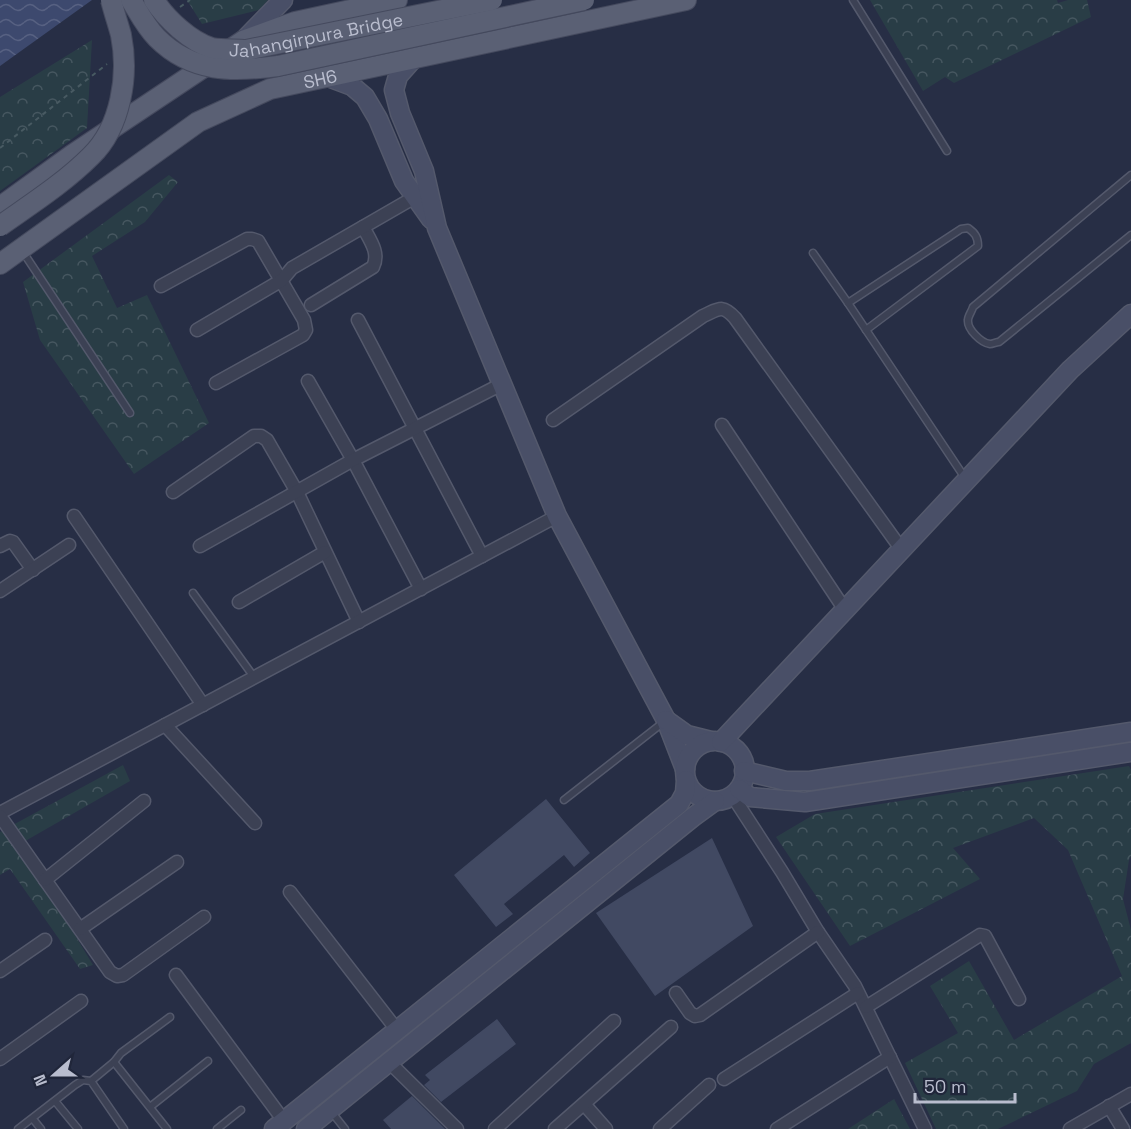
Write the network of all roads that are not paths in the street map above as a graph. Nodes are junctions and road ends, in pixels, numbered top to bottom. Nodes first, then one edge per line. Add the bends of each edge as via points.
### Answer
1 (111, 0) edge
2 (131, 0) edge
3 (154, 0) edge
4 (283, 0) edge
5 (391, 0) edge
6 (492, 0) edge
7 (584, 0) edge
8 (686, 0) edge
9 (853, 0) edge
10 (317, 17) junction
11 (243, 41) junction
12 (414, 58) junction
13 (328, 77) junction
14 (947, 151) dead end
15 (1131, 175) edge
16 (415, 197) junction
17 (0, 207) edge
18 (0, 226) edge
19 (363, 227) junction
20 (437, 228) junction
21 (1131, 235) edge
22 (21, 249) junction
23 (813, 253) dead end
24 (0, 264) edge
25 (282, 280) junction
26 (161, 286) dead end
27 (848, 303) junction
28 (311, 305) dead end
29 (1131, 314) edge
30 (358, 320) dead end
31 (197, 330) dead end
32 (866, 330) junction
33 (309, 381) dead end
34 (216, 383) dead end
35 (502, 384) junction
36 (130, 413) dead end
37 (553, 420) dead end
38 (722, 425) dead end
39 (414, 428) junction
40 (353, 460) junction
41 (967, 481) junction
42 (173, 492) dead end
43 (297, 492) junction
44 (74, 516) dead end
45 (557, 516) junction
46 (69, 545) dead end
47 (0, 546) edge
48 (200, 546) dead end
49 (902, 550) junction
50 (325, 552) junction
51 (482, 556) junction
52 (33, 570) junction
53 (421, 590) junction
54 (0, 591) edge
55 (193, 593) dead end
56 (239, 602) dead end
57 (845, 610) junction
58 (359, 622) junction
59 (254, 678) junction
60 (203, 705) junction
61 (750, 713) junction
62 (666, 720) junction
63 (165, 725) junction
64 (1131, 732) edge
65 (716, 742) junction
66 (1131, 753) edge
67 (744, 766) junction
68 (685, 775) junction
69 (729, 795) junction
70 (564, 800) dead end
71 (144, 801) dead end
72 (0, 814) edge
73 (255, 823) dead end
74 (177, 862) dead end
75 (45, 880) junction
76 (290, 892) dead end
77 (204, 917) dead end
78 (80, 929) junction
79 (818, 932) junction
80 (45, 940) dead end
81 (0, 971) edge
82 (176, 975) dead end
83 (676, 993) dead end
84 (858, 993) junction
85 (1020, 999) dead end
86 (81, 1001) dead end
87 (866, 1007) junction
88 (170, 1017) dead end
89 (614, 1021) dead end
90 (671, 1027) dead end
91 (397, 1030) junction
92 (890, 1057) junction
93 (0, 1059) edge
94 (208, 1060) dead end
95 (114, 1062) junction
96 (389, 1062) junction
97 (724, 1079) dead end
98 (91, 1081) junction
99 (709, 1085) dead end
100 (1131, 1094) edge
101 (55, 1101) junction
102 (584, 1104) junction
103 (1109, 1106) junction
104 (150, 1107) junction
105 (241, 1110) dead end
106 (330, 1110) junction
107 (33, 1119) junction
108 (279, 1125) edge
109 (18, 1129) edge
110 (41, 1129) edge
111 (78, 1129) edge
112 (124, 1129) edge
113 (167, 1129) edge
114 (217, 1129) edge
115 (306, 1129) edge
116 (345, 1129) edge
117 (457, 1129) edge
118 (495, 1129) edge
119 (555, 1129) edge
120 (606, 1129) edge
121 (660, 1129) edge
122 (777, 1129) edge
123 (925, 1129) edge
124 (1070, 1129) edge
125 (1123, 1129) edge

1 - 18 main road, bridge via 121,36 124,72 111,129 93,155
2 - 7 main road, Jahangirpura Bridge, bridge via 157,38 175,52 220,69 248,70
3 - 6 main road, Jahangirpura Bridge, bridge via 193,39 212,48 246,50
4 - 11 street
5 - 10 main road
5 - 12 street
8 - 12 main road, SH6
9 - 14 lane
10 - 11 main road
10 - 13 street
11 - 17 main road
12 - 13 main road, SH6
12 - 20 street via 398,76 394,90 424,171
13 - 16 street via 352,86 365,97
13 - 22 main road, SH6 via 270,89 198,122
15 - 21 lane via 973,307 968,319 970,328 989,344 999,342
16 - 19 street
16 - 20 street
19 - 25 street via 292,268
19 - 28 street via 376,254 373,267
20 - 35 street
22 - 24 main road, SH6
22 - 36 lane
23 - 27 lane
25 - 26 street via 258,241 252,238
25 - 31 street
25 - 34 street via 304,320 303,335
27 - 32 lane
27 - 32 lane via 961,229 974,232 978,246
29 - 41 street via 1070,370
30 - 39 street
32 - 41 lane
33 - 40 street
35 - 39 street
35 - 45 street
37 - 49 street via 703,316 720,308 728,310
38 - 57 street
39 - 40 street
39 - 51 street
40 - 43 street
40 - 53 street
41 - 49 street
42 - 43 street via 254,436 261,436
43 - 48 street
43 - 50 street
44 - 60 street
45 - 51 street
45 - 62 street
46 - 52 street
47 - 52 street via 12,542
49 - 57 street
50 - 56 street
50 - 58 street
51 - 53 street
52 - 54 street
53 - 58 street
55 - 59 lane
57 - 61 street
58 - 59 street
59 - 60 street
60 - 63 street
61 - 65 street
61 - 67 street via 743,737
62 - 65 street via 687,735
62 - 68 street
62 - 70 lane
63 - 72 street
63 - 73 street
64 - 67 street via 810,781 786,781
65 - 67 street via 731,746
65 - 68 street via 701,744 693,751 687,759
66 - 69 street via 805,802
67 - 69 street via 743,780
68 - 69 street via 697,796 706,800
68 - 91 street via 685,793 680,804
69 - 79 street
69 - 96 street via 693,817
71 - 75 street
72 - 75 street
74 - 78 street
75 - 78 street
76 - 91 street
77 - 78 street via 117,976 110,972
79 - 83 street via 700,1015 690,1013
79 - 84 street
80 - 81 street
82 - 108 street
84 - 87 street
84 - 97 street
85 - 87 street via 985,936 980,935
86 - 93 street
87 - 92 street
88 - 95 lane
89 - 118 street
90 - 102 street
91 - 108 street
92 - 122 street
92 - 123 street
94 - 104 lane
95 - 98 lane
95 - 104 lane
96 - 106 street
96 - 117 street
98 - 101 lane via 83,1080
98 - 112 lane
99 - 121 street
100 - 103 street
101 - 107 lane
101 - 111 lane
102 - 119 street
102 - 120 street
103 - 124 street
103 - 125 street
104 - 113 lane
105 - 114 lane
106 - 115 street
106 - 116 lane
107 - 109 lane
107 - 110 lane

